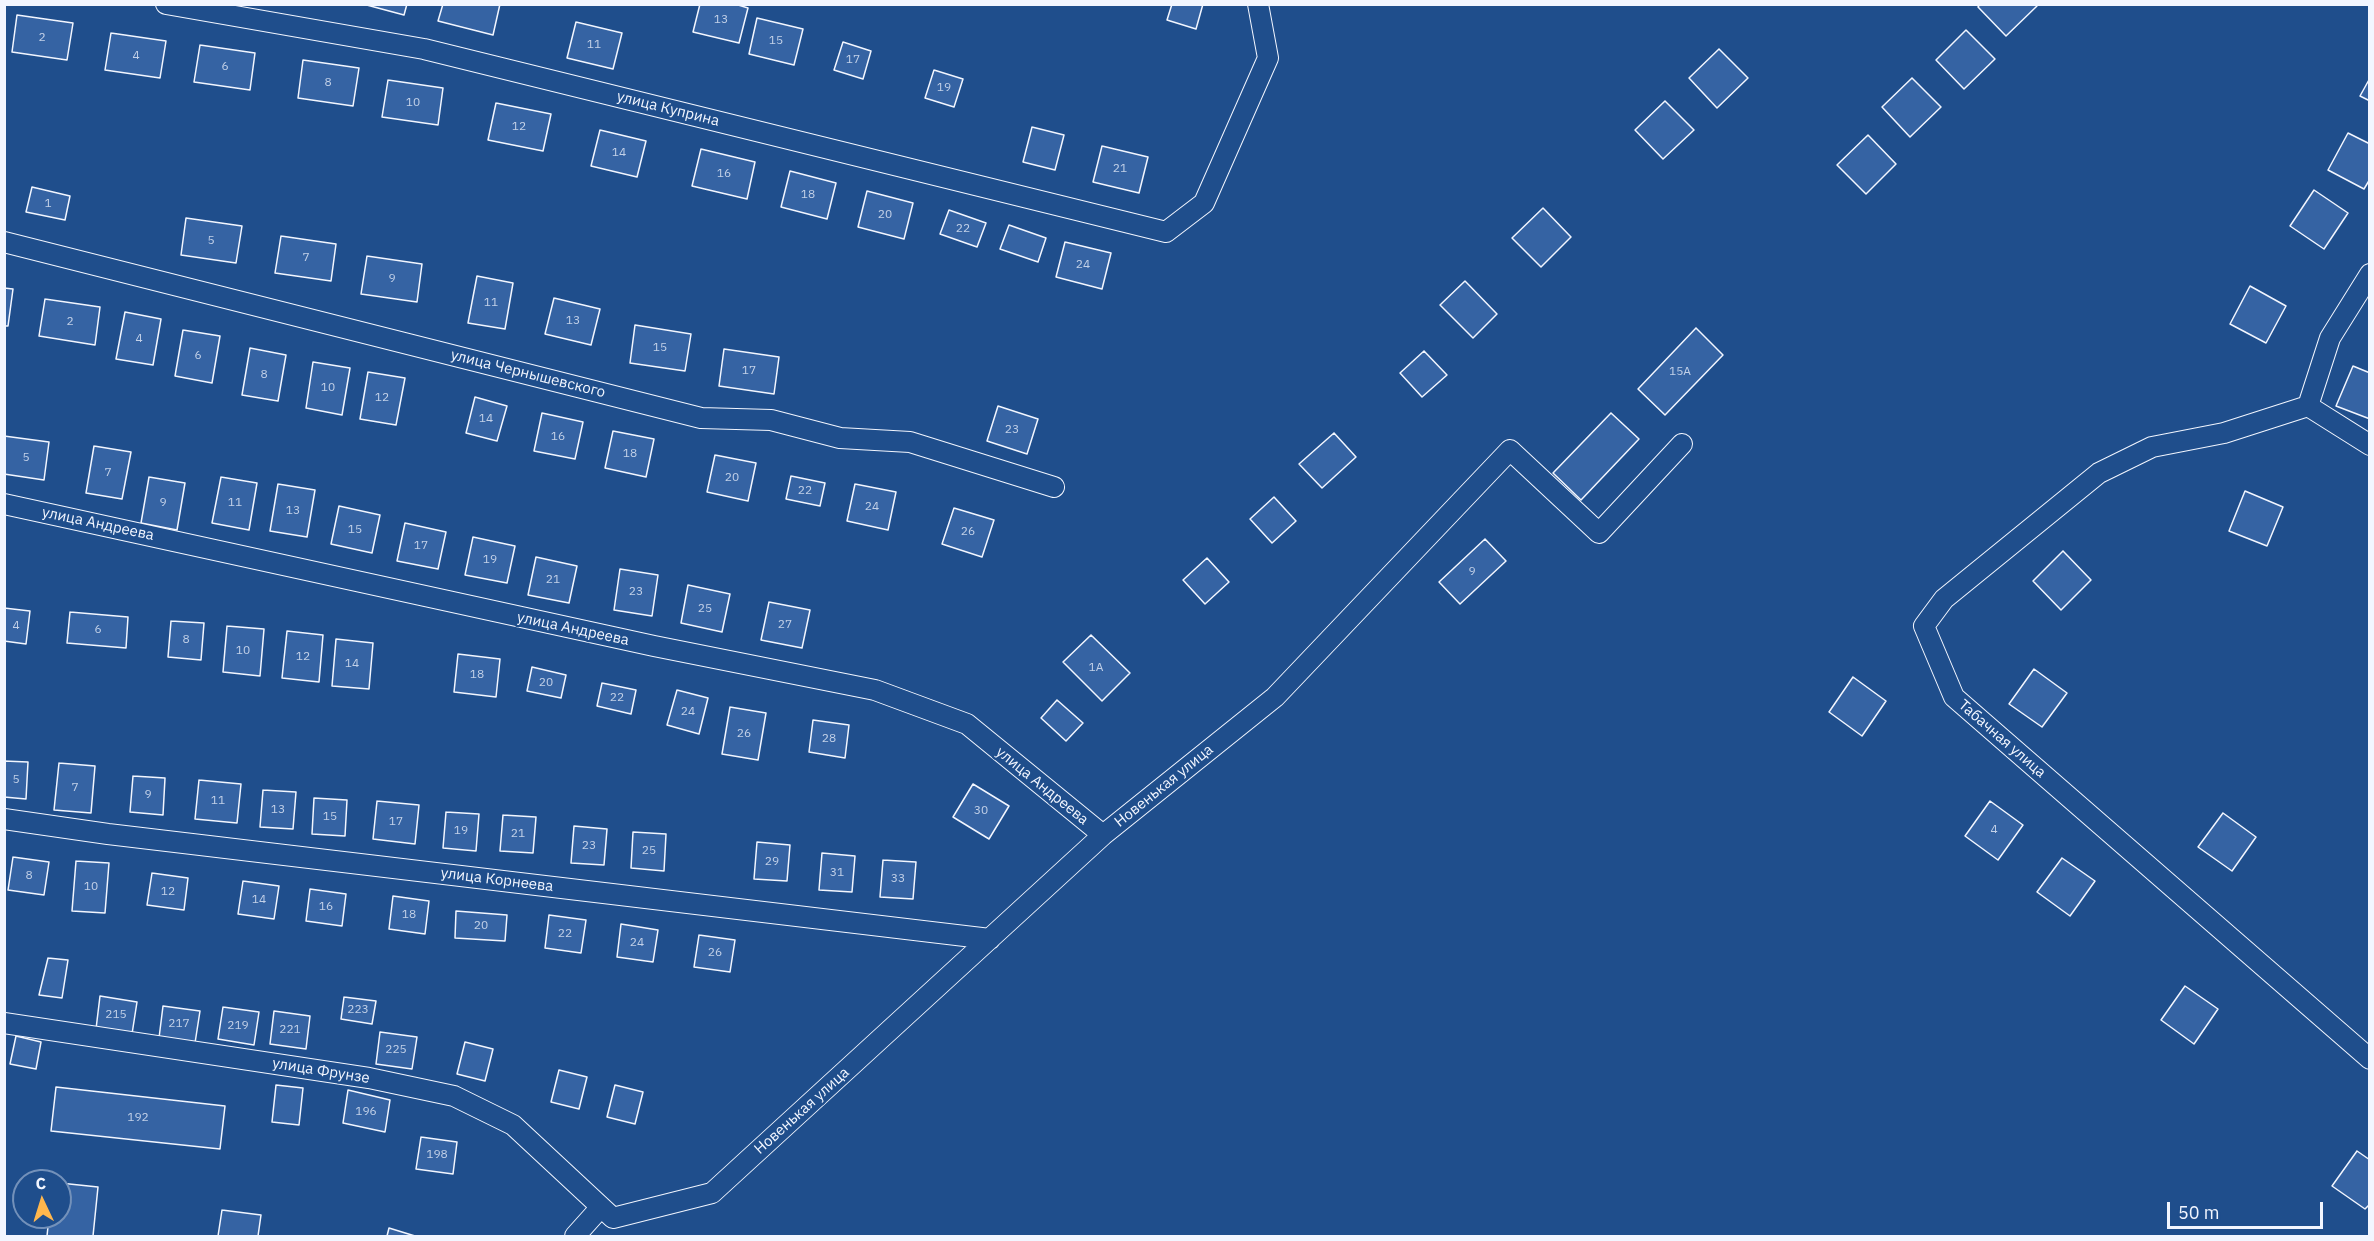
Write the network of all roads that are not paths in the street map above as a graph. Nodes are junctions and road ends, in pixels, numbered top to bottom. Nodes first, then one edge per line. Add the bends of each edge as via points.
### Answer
1 (166, 4) edge
2 (1258, 4) edge
3 (4, 242) edge
4 (2370, 274) edge
5 (2308, 406) junction
6 (1682, 444) dead end
7 (2370, 446) edge
8 (1054, 487) dead end
9 (4, 504) edge
10 (4, 819) edge
11 (1103, 835) junction
12 (990, 939) junction
13 (4, 1023) edge
14 (2370, 1059) edge
15 (601, 1207) junction
16 (575, 1236) edge

1 - 2 street, улица Куприна via 424,50 1167,232 1204,203 1268,58
3 - 8 street, улица Чернышевского via 701,418 771,420 840,438 910,442
4 - 5 street via 2330,338
5 - 7 street
5 - 14 street, Табачная улица via 2224,433 2152,447 2099,473 1944,599 1924,626 1954,697
6 - 11 street, Новенькая улица via 1599,533 1510,450 1275,697
9 - 11 street, улица Андреева via 654,646 875,690 967,724
10 - 12 street, улица Корнеева
11 - 12 street, Новенькая улица
12 - 15 street, Новенькая улица via 712,1193 613,1218
13 - 15 street, улица Фрунзе via 369,1078 454,1096 513,1125
15 - 16 street

